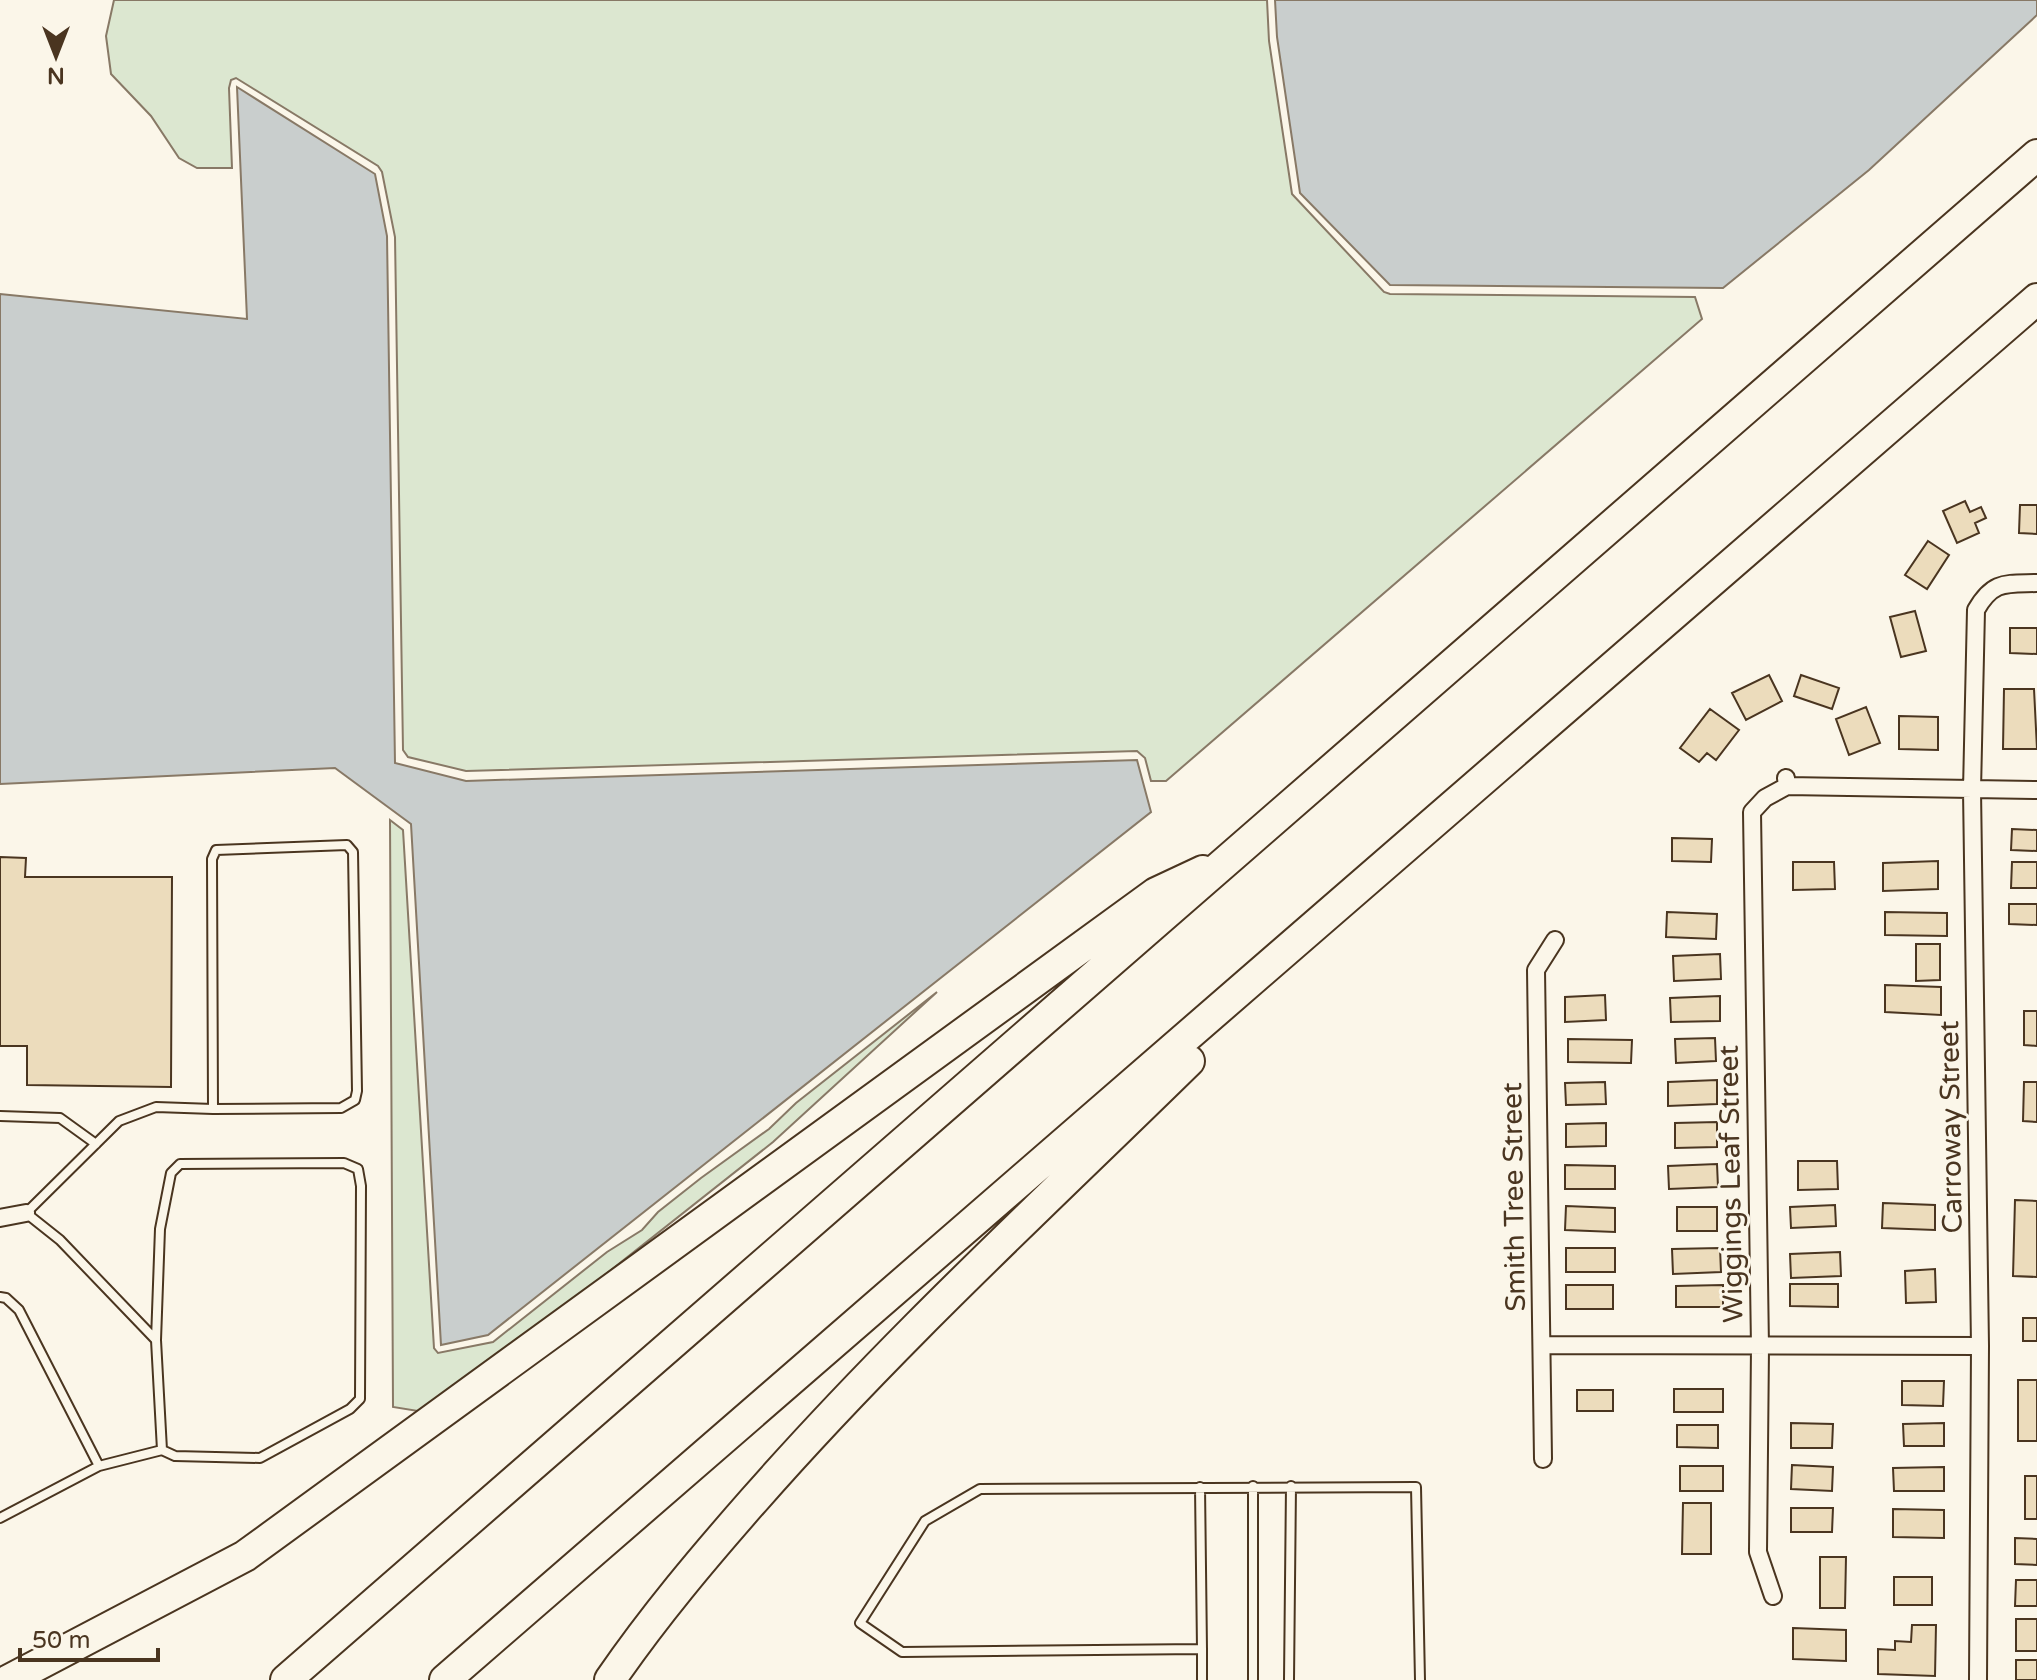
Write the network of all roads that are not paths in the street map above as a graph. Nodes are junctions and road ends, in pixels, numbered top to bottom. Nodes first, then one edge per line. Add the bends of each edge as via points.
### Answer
1 (2037, 155) edge
2 (2037, 299) edge
3 (2037, 583) edge
4 (1972, 790) junction
5 (2037, 790) edge
6 (1234, 857) junction
7 (1396, 858) junction
8 (1555, 940) dead end
9 (213, 1109) junction
10 (0, 1116) edge
11 (96, 1144) junction
12 (26, 1213) junction
13 (0, 1218) edge
14 (0, 1297) edge
15 (156, 1340) junction
16 (1542, 1345) junction
17 (1980, 1346) junction
18 (1760, 1347) junction
19 (162, 1450) junction
20 (1543, 1459) dead end
21 (99, 1466) junction
22 (1253, 1486) junction
23 (1291, 1486) junction
24 (1200, 1487) junction
25 (0, 1518) edge
26 (1773, 1596) dead end
27 (1202, 1649) junction
28 (9, 1680) edge
29 (286, 1680) edge
30 (445, 1680) edge
31 (608, 1680) edge
32 (1202, 1680) edge
33 (1253, 1680) edge
34 (1289, 1680) edge
35 (1420, 1680) edge
36 (1978, 1680) edge

1 - 6 highway
2 - 7 highway
3 - 4 street, Carroway Street via 2001,584 1985,594 1976,610
4 - 5 street
4 - 17 street, Carroway Street
4 - 18 street, Wiggings Leaf Street via 1786,782 1752,812
6 - 28 highway via 1156,893 245,1556
6 - 29 highway
7 - 30 highway
7 - 31 highway via 821,1423 658,1613
8 - 16 street, Smith Tree Street via 1536,970
9 - 9 lane via 216,850 347,845 353,852 355,1100 341,1108
9 - 11 lane via 156,1107 119,1121
10 - 11 lane via 60,1118
11 - 12 lane
12 - 13 street
12 - 15 lane via 60,1240
14 - 21 lane via 19,1310
15 - 19 lane
15 - 19 lane via 160,1229 171,1173 180,1164 344,1163 358,1169 360,1399 260,1458 175,1456
16 - 18 street
16 - 20 street, Smith Tree Street
17 - 18 street
17 - 36 street, Carroway Street
18 - 26 street, Wiggings Leaf Street via 1758,1552
19 - 21 lane
21 - 25 lane
22 - 23 lane
22 - 24 lane
22 - 33 lane
23 - 34 lane
23 - 35 lane via 1416,1487
24 - 27 lane
24 - 27 lane via 980,1489 925,1521 860,1623 902,1652
27 - 32 lane

